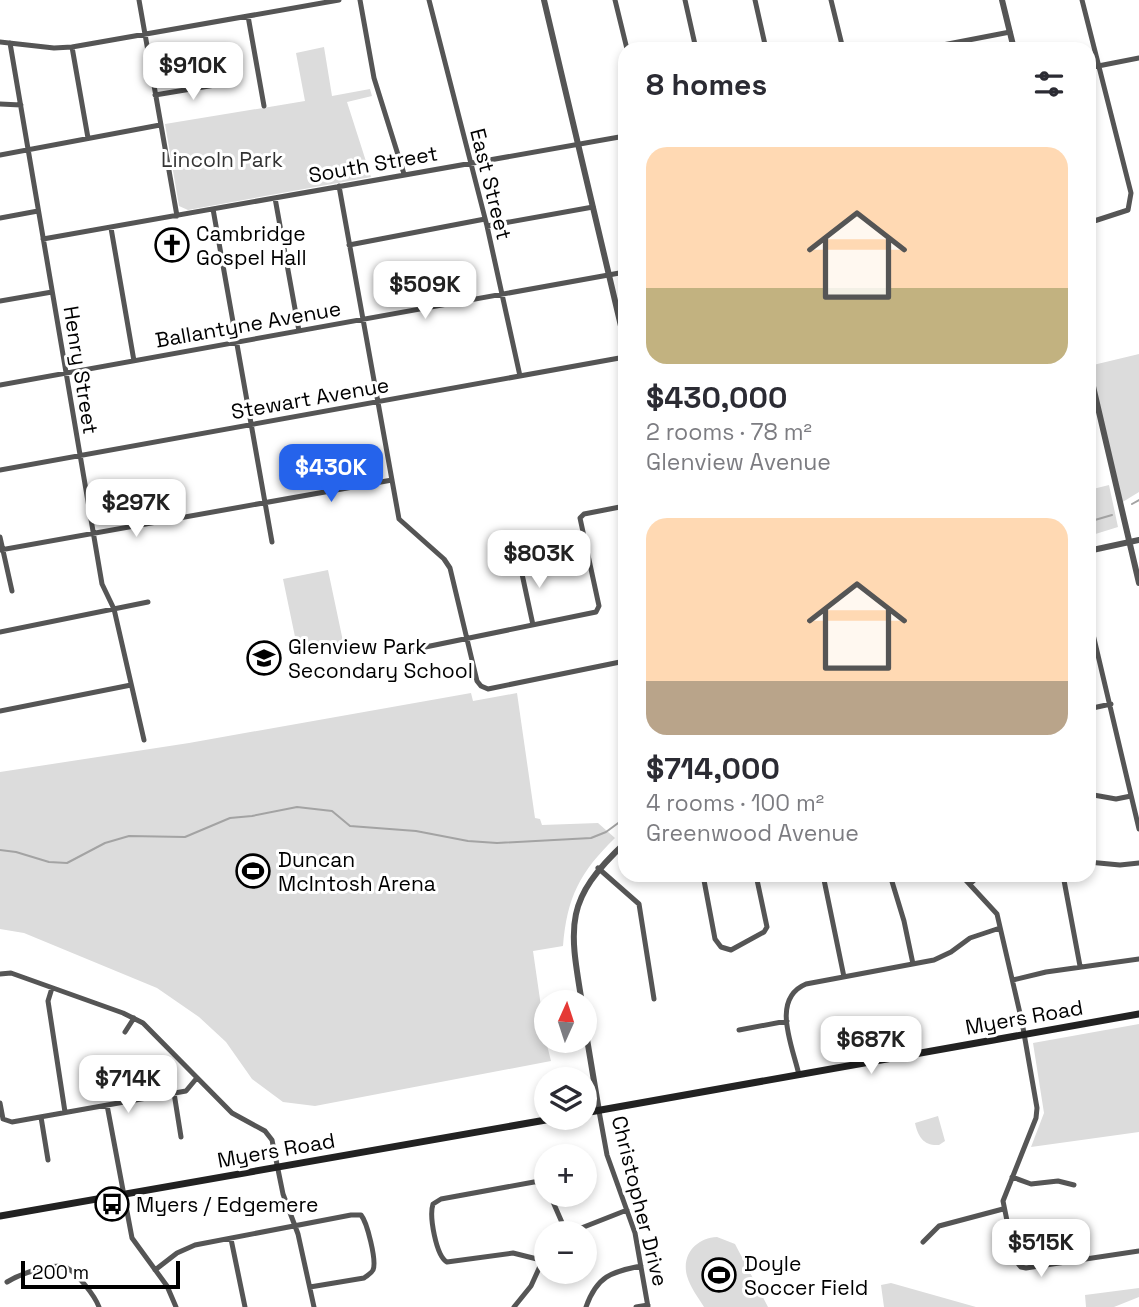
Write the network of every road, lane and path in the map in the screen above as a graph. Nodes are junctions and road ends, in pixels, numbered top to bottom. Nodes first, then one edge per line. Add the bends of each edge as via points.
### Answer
1 (139, 0) edge
2 (339, 0) edge
3 (360, 0) edge
4 (429, 0) edge
5 (544, 0) edge
6 (615, 0) edge
7 (685, 0) edge
8 (755, 0) edge
9 (831, 0) edge
10 (1002, 0) edge
11 (1082, 0) edge
12 (248, 16) junction
13 (1010, 32) junction
14 (145, 34) junction
15 (0, 41) edge
16 (625, 42) edge
17 (694, 42) edge
18 (764, 42) edge
19 (841, 42) edge
20 (958, 42) edge
21 (1012, 42) edge
22 (1093, 42) edge
23 (10, 43) junction
24 (72, 47) junction
25 (1096, 54) edge
26 (1139, 58) edge
27 (1099, 65) junction
28 (1096, 66) edge
29 (227, 83) dead end
30 (155, 95) junction
31 (0, 104) edge
32 (21, 105) junction
33 (264, 106) dead end
34 (160, 125) junction
35 (618, 137) edge
36 (88, 138) junction
37 (578, 144) junction
38 (28, 149) junction
39 (0, 155) edge
40 (470, 163) junction
41 (404, 174) junction
42 (339, 186) junction
43 (275, 198) junction
44 (593, 208) junction
45 (213, 209) junction
46 (38, 211) junction
47 (177, 216) junction
48 (0, 218) edge
49 (485, 219) junction
50 (1096, 221) edge
51 (486, 226) junction
52 (110, 228) junction
53 (43, 239) junction
54 (349, 245) junction
55 (618, 273) edge
56 (609, 275) junction
57 (52, 292) junction
58 (501, 294) junction
59 (0, 301) edge
60 (618, 313) edge
61 (363, 320) junction
62 (299, 331) junction
63 (236, 342) junction
64 (618, 358) edge
65 (134, 361) junction
66 (66, 373) junction
67 (520, 376) junction
68 (0, 385) edge
69 (1096, 399) edge
70 (378, 402) junction
71 (251, 425) junction
72 (79, 456) junction
73 (0, 470) edge
74 (392, 480) junction
75 (265, 502) junction
76 (618, 507) edge
77 (92, 534) junction
78 (0, 537) edge
79 (1139, 540) edge
80 (272, 542) dead end
81 (1130, 542) junction
82 (1096, 549) edge
83 (1, 550) edge
84 (519, 560) dead end
85 (1139, 583) edge
86 (12, 592) dead end
87 (148, 602) dead end
88 (114, 609) junction
89 (533, 625) junction
90 (0, 632) edge
91 (467, 638) junction
92 (1096, 645) edge
93 (401, 652) dead end
94 (618, 662) edge
95 (131, 685) junction
96 (1111, 704) junction
97 (1096, 707) edge
98 (0, 711) edge
99 (144, 740) dead end
100 (1096, 795) edge
101 (1131, 796) junction
102 (1139, 829) edge
103 (618, 849) edge
104 (1096, 863) edge
105 (1139, 863) edge
106 (598, 868) junction
107 (704, 882) edge
108 (757, 882) edge
109 (824, 882) edge
110 (892, 882) edge
111 (1064, 882) edge
112 (970, 884) edge
113 (1000, 928) junction
114 (1139, 959) edge
115 (913, 964) junction
116 (1080, 967) junction
117 (0, 974) edge
118 (844, 977) junction
119 (1013, 980) junction
120 (52, 988) junction
121 (580, 990) edge
122 (654, 999) dead end
123 (1139, 1014) edge
124 (134, 1018) junction
125 (787, 1021) junction
126 (739, 1030) dead end
127 (125, 1031) dead end
128 (1024, 1034) junction
129 (589, 1054) edge
130 (799, 1075) junction
131 (196, 1079) junction
132 (174, 1093) junction
133 (0, 1103) edge
134 (107, 1105) junction
135 (598, 1111) junction
136 (65, 1112) junction
137 (41, 1117) junction
138 (534, 1122) edge
139 (181, 1137) dead end
140 (48, 1160) dead end
141 (277, 1168) junction
142 (1012, 1177) junction
143 (534, 1182) edge
144 (1074, 1185) dead end
145 (122, 1195) junction
146 (1003, 1209) junction
147 (627, 1210) junction
148 (0, 1216) edge
149 (597, 1222) edge
150 (296, 1226) junction
151 (231, 1239) junction
152 (923, 1242) dead end
153 (1139, 1251) edge
154 (534, 1258) edge
155 (641, 1266) junction
156 (155, 1270) junction
157 (534, 1278) edge
158 (7, 1282) dead end
159 (310, 1287) junction
160 (648, 1306) edge
161 (99, 1307) edge
162 (176, 1307) edge
163 (245, 1307) edge
164 (314, 1307) edge
165 (514, 1307) edge
166 (586, 1307) edge
167 (636, 1307) edge

1 - 14 street
2 - 12 street
3 - 41 street via 374,78
4 - 40 street, East Street
5 - 37 street
6 - 16 street
7 - 17 street
8 - 18 street
9 - 19 street
10 - 13 street
11 - 22 street
12 - 14 street
12 - 33 street
13 - 20 street
13 - 21 street
14 - 24 street
14 - 30 street
15 - 23 street
23 - 24 street
23 - 32 street, Henry Street
24 - 36 street
25 - 27 street
26 - 27 street
27 - 28 street
27 - 50 street via 1130,193 1128,211
29 - 30 street
30 - 34 street
31 - 32 street
32 - 38 street, Henry Street
34 - 36 street
34 - 47 street
35 - 37 street, South Street
36 - 38 street
37 - 40 street, South Street
37 - 44 street
38 - 39 street
38 - 46 street, Henry Street
40 - 41 street, South Street
40 - 49 street, East Street
41 - 42 street, South Street
42 - 43 street, South Street
42 - 54 street
43 - 45 street, South Street
43 - 62 street
44 - 51 street
44 - 56 street
45 - 47 street, South Street
45 - 63 street
46 - 48 street
46 - 53 street, Henry Street
47 - 52 street, South Street
49 - 51 street, East Street
49 - 54 street
51 - 58 street, East Street
52 - 53 street, South Street
52 - 65 street
53 - 57 street, Henry Street
54 - 61 street
55 - 56 street, Ballantyne Avenue
56 - 58 street, Ballantyne Avenue
56 - 60 street
57 - 59 street
57 - 66 street, Henry Street
58 - 61 street, Ballantyne Avenue
58 - 67 street, East Street
61 - 62 street, Ballantyne Avenue
61 - 70 street
62 - 63 street, Ballantyne Avenue
63 - 65 street, Ballantyne Avenue
63 - 71 street
64 - 67 street, Stewart Avenue
65 - 66 street, Ballantyne Avenue
66 - 68 street, Ballantyne Avenue
66 - 72 street, Henry Street
67 - 70 street, Stewart Avenue
69 - 81 street
70 - 71 street, Stewart Avenue
70 - 74 street
71 - 72 street, Stewart Avenue
71 - 75 street
72 - 73 street, Stewart Avenue
72 - 77 street, Henry Street
74 - 75 street
74 - 91 street via 400,519 450,568
75 - 77 street
75 - 80 street
76 - 89 street via 584,514 580,519 599,606 596,612
77 - 83 street
77 - 88 street, Henry Street via 102,584
78 - 83 street
79 - 81 street
81 - 82 street
81 - 85 street
83 - 86 street
84 - 89 street
87 - 88 street
88 - 90 street
88 - 95 street, Henry Street
89 - 91 street
91 - 93 street
91 - 94 street via 477,681 486,688
92 - 96 street
95 - 98 street
95 - 99 street, Henry Street
96 - 97 street
96 - 101 street
100 - 101 street
101 - 102 street
103 - 106 street
104 - 105 street
106 - 121 street via 579,901 575,919 572,945
106 - 122 street via 639,904
107 - 108 street via 715,939 730,950 766,928
109 - 118 street
110 - 115 street
111 - 116 street
112 - 113 street via 992,906
113 - 115 street via 970,938 943,956
113 - 119 street
114 - 116 street
115 - 118 street
116 - 119 street
117 - 120 street via 11,973
118 - 125 street via 797,987 786,1004
119 - 128 street
120 - 124 street
120 - 136 street via 48,1001
123 - 128 main road, Myers Road
124 - 127 street
124 - 131 street
125 - 126 street
125 - 130 street
128 - 130 main road, Myers Road
128 - 142 street via 1037,1111
129 - 135 street, Christopher Drive
130 - 135 main road, Myers Road
131 - 132 street via 186,1091
131 - 141 street via 232,1113 265,1130 272,1140
132 - 134 street
132 - 139 street
133 - 137 street via 3,1119
134 - 136 street
134 - 145 street
135 - 147 street, Christopher Drive via 607,1155
136 - 137 street
137 - 140 street
138 - 141 main road, Myers Road
141 - 145 main road, Myers Road
141 - 150 street
142 - 144 street via 1031,1184 1058,1181
142 - 146 street
143 - 154 street via 441,1199 431,1211 438,1252 447,1262 513,1253
145 - 148 main road, Myers Road
145 - 156 street via 132,1238
146 - 152 street via 939,1226
146 - 153 street via 1015,1260 1023,1268
147 - 149 street
147 - 155 street, Christopher Drive
150 - 151 street
150 - 159 street
150 - 159 street via 354,1214 366,1223 374,1264 371,1273 365,1278
151 - 156 street via 183,1250
151 - 163 street
155 - 160 street, Christopher Drive
155 - 166 street via 600,1280
156 - 162 street
157 - 165 street
158 - 161 street via 22,1273 63,1267
159 - 164 street
160 - 167 street

